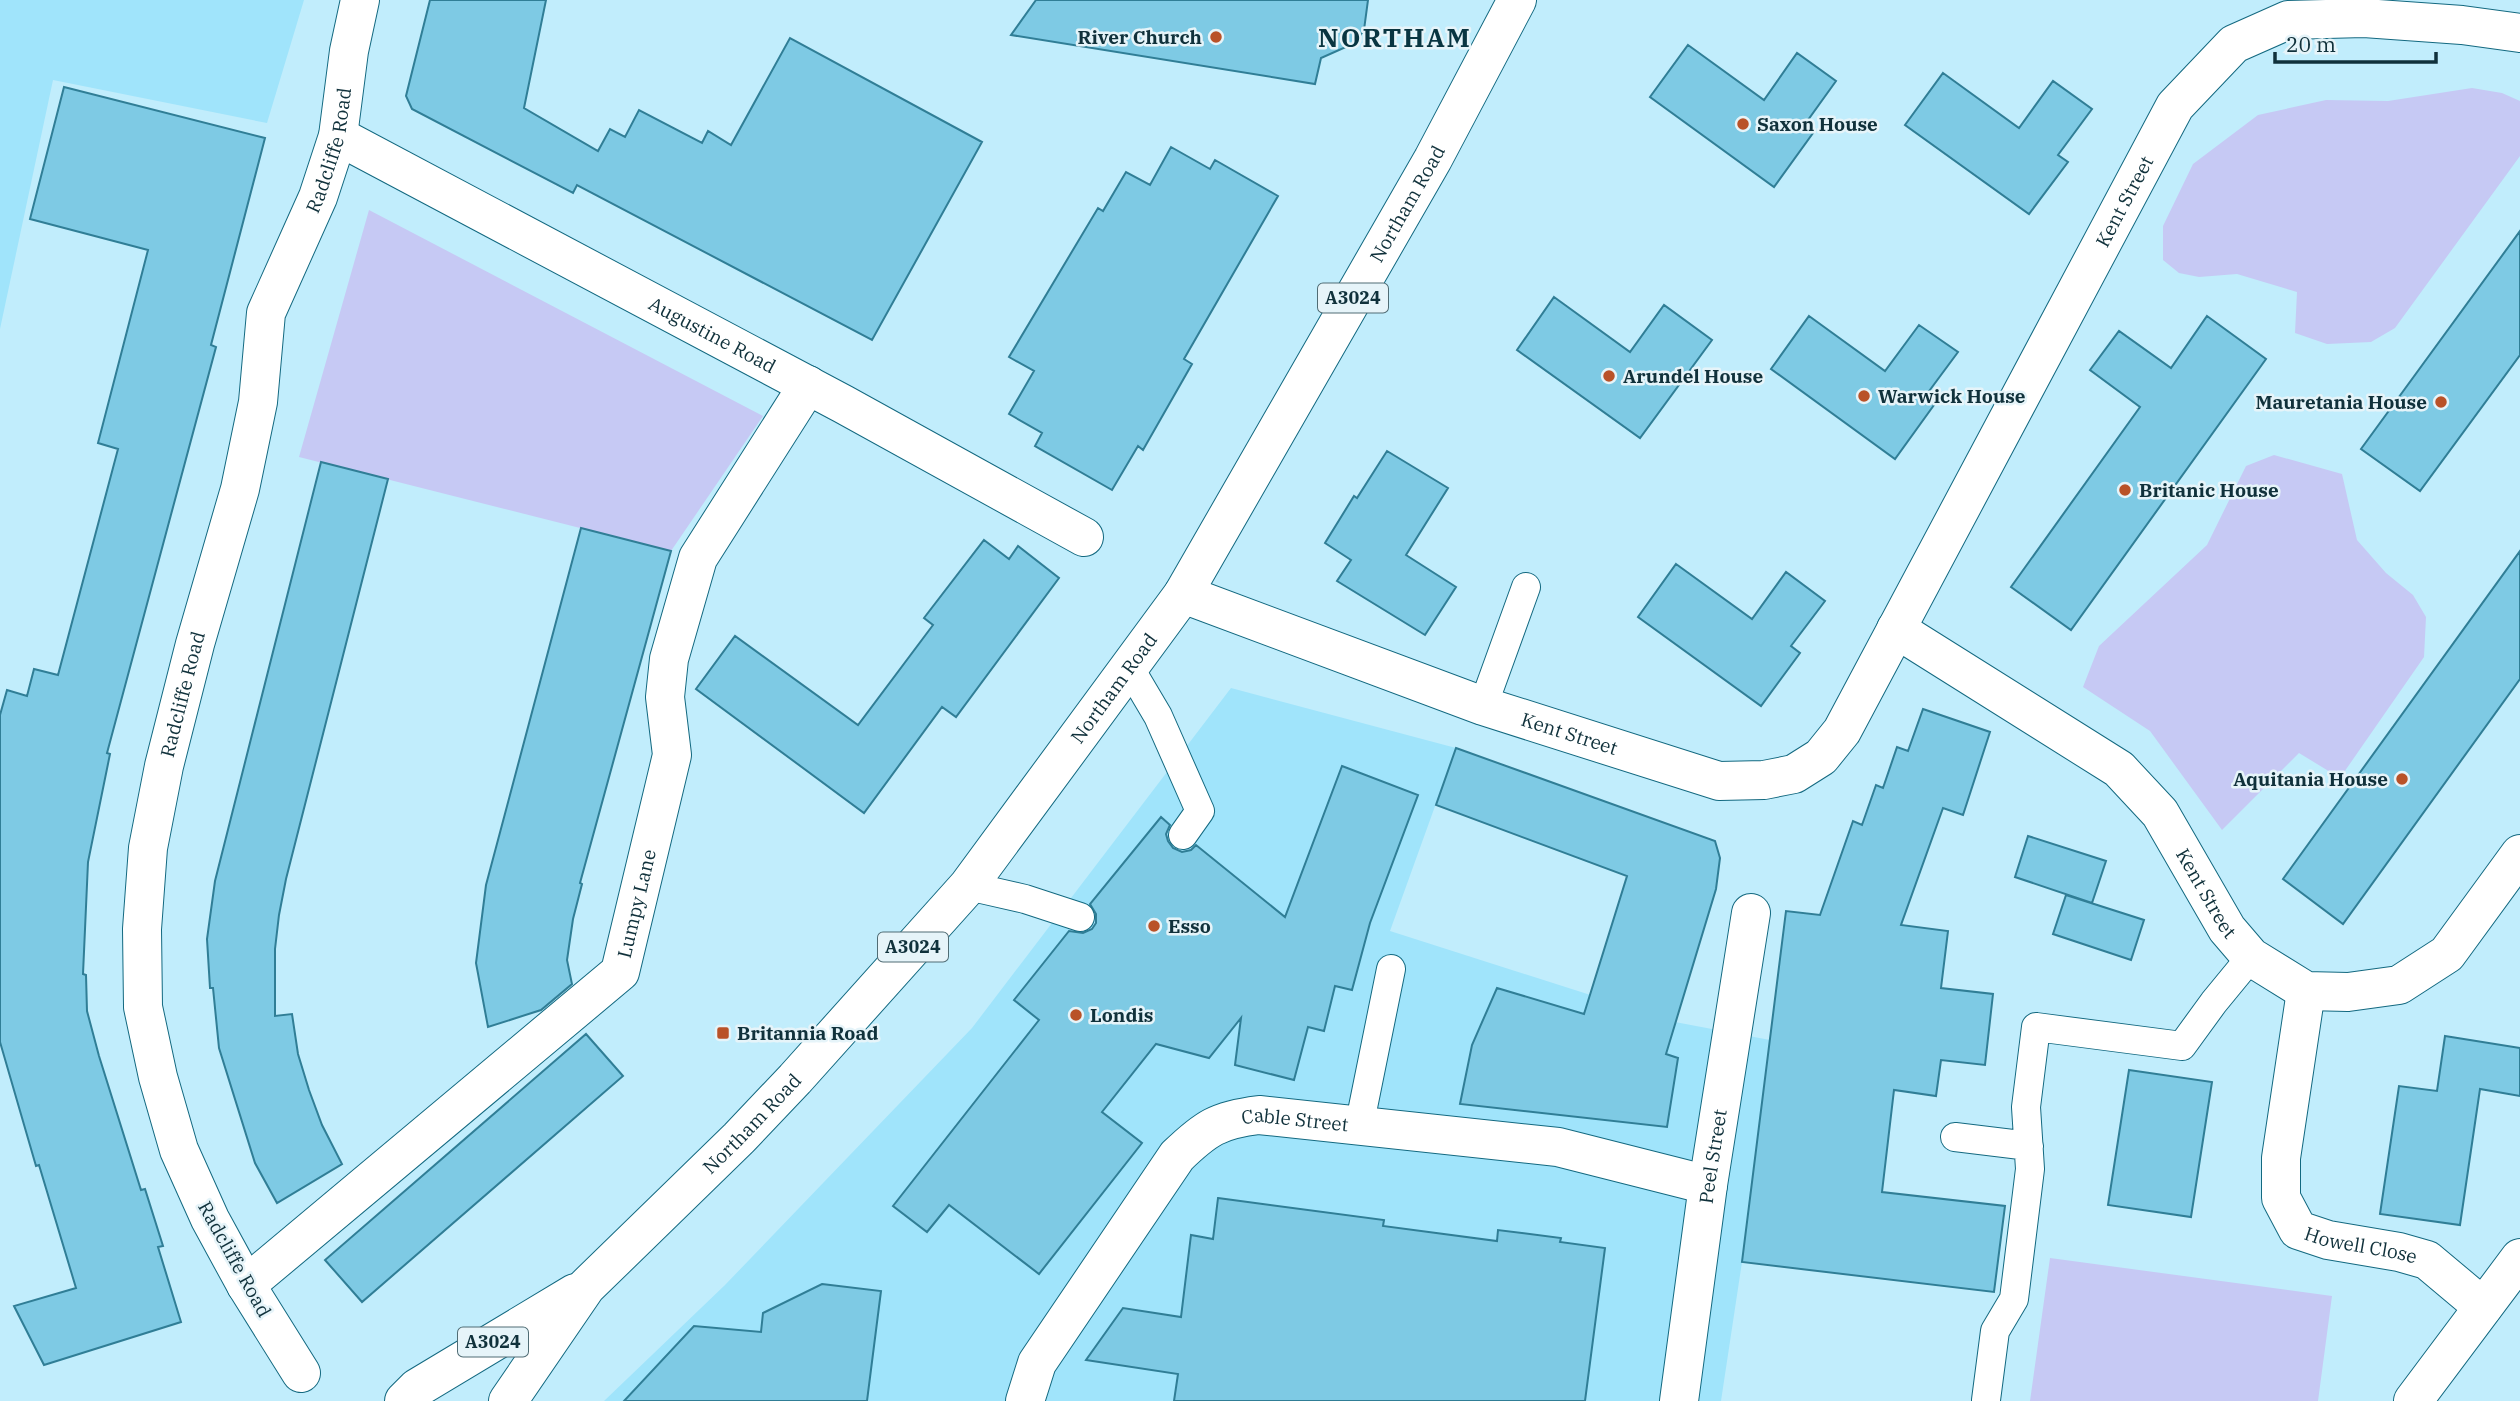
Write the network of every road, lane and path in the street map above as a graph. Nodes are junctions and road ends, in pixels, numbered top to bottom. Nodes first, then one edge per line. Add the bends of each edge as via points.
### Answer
1 (360, 0) edge
2 (1517, 0) edge
3 (2520, 33) edge
4 (338, 136) junction
5 (808, 385) junction
6 (1084, 537) dead end
7 (1526, 587) dead end
8 (1183, 594) junction
9 (1896, 629) junction
10 (1129, 667) junction
11 (1483, 706) junction
12 (1183, 835) dead end
13 (2520, 854) edge
14 (968, 886) junction
15 (1751, 913) dead end
16 (1080, 917) dead end
17 (2251, 957) junction
18 (1391, 968) dead end
19 (2306, 991) junction
20 (1359, 1127) junction
21 (1955, 1137) dead end
22 (2029, 1146) junction
23 (1707, 1185) junction
24 (2520, 1258) edge
25 (246, 1285) junction
26 (586, 1287) junction
27 (2483, 1307) junction
28 (301, 1373) dead end
29 (1986, 1400) edge
30 (404, 1401) edge
31 (508, 1401) edge
32 (1025, 1401) edge
33 (1679, 1401) edge
34 (2413, 1401) edge

1 - 4 street, Radcliffe Road
2 - 8 street, Northam Road / A3024 via 1433,159
3 - 9 street, Kent Street via 2364,18 2288,20 2234,44 2175,106
4 - 5 street, Augustine Road
4 - 25 street, Radcliffe Road via 318,197 266,313 258,402 240,489 195,644 148,848 143,1007 158,1077 179,1150 209,1219
5 - 6 street, Augustine Road
5 - 25 street, Lumpy Lane via 698,558 669,659 665,697 672,755 620,972
7 - 11 lane
8 - 10 street, Northam Road / A3024
8 - 11 street, Kent Street
9 - 11 street, Kent Street via 1842,731 1821,757 1794,774 1764,780 1719,781
9 - 17 street, Kent Street via 2119,769 2160,813 2227,929
10 - 12 lane via 1158,716 1200,811
10 - 14 street, Northam Road / A3024
13 - 19 street via 2447,954 2399,985 2348,992
14 - 16 lane
14 - 26 street, Northam Road / A3024 via 767,1109
15 - 23 street, Peel Street
17 - 19 street, Kent Street
17 - 22 lane via 2182,1046 2036,1027 2026,1107
18 - 20 lane
19 - 27 street, Howell Close via 2281,1158 2281,1198 2298,1230 2427,1260
20 - 23 street, Cable Street via 1558,1147
20 - 32 street, Cable Street via 1259,1115 1228,1119 1198,1136 1177,1156 1037,1363
21 - 22 lane
22 - 29 lane via 2014,1299 1995,1331
23 - 33 street, Peel Street
24 - 27 street
25 - 28 street, Radcliffe Road
26 - 30 street, Northam Road / A3024 via 417,1388
26 - 31 street, Northam Road / A3024
27 - 34 street

